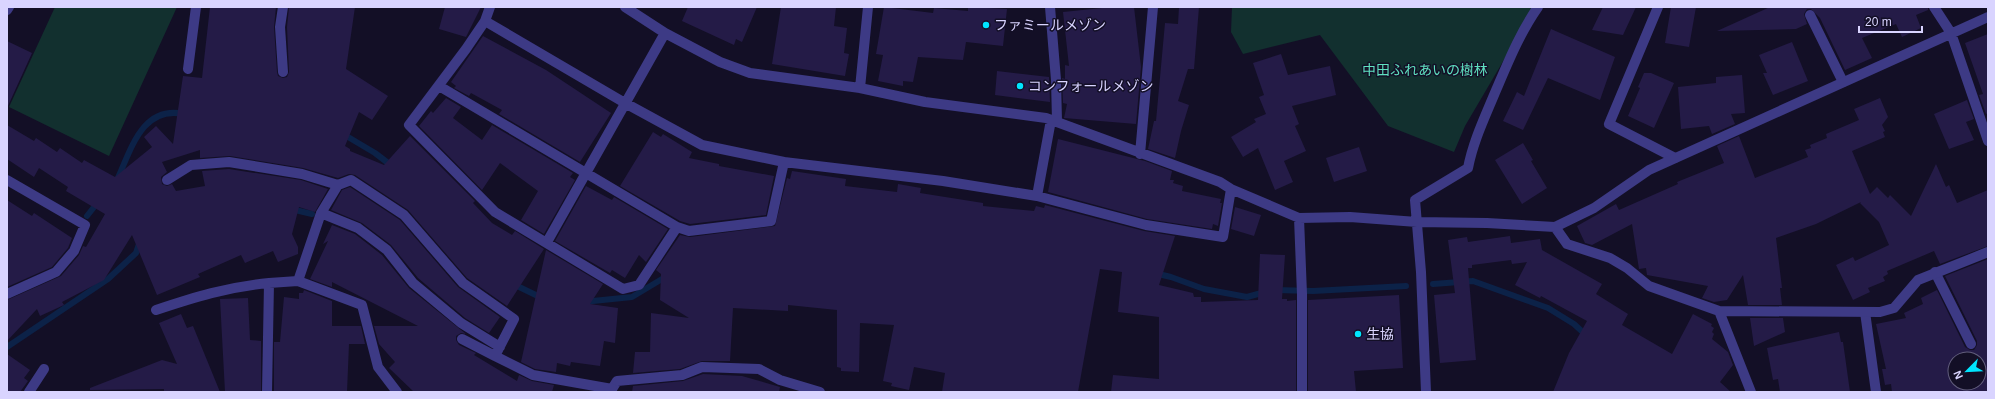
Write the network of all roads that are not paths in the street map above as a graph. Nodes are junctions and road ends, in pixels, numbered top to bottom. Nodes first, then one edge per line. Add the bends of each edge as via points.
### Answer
1 (9, 7) edge
2 (196, 7) edge
3 (282, 7) edge
4 (490, 7) edge
5 (625, 7) edge
6 (868, 7) edge
7 (1050, 7) edge
8 (1153, 7) edge
9 (1538, 7) edge
10 (1658, 7) edge
11 (1934, 7) edge
12 (7, 10) edge
13 (1810, 15) dead end
14 (1988, 17) edge
15 (485, 21) junction
16 (665, 33) junction
17 (1951, 33) junction
18 (188, 69) dead end
19 (283, 72) dead end
20 (1843, 82) junction
21 (439, 86) junction
22 (860, 88) junction
23 (625, 103) junction
24 (1054, 121) junction
25 (1988, 141) edge
26 (1140, 154) junction
27 (1675, 158) junction
28 (784, 162) junction
29 (586, 174) junction
30 (7, 180) edge
31 (166, 180) dead end
32 (338, 185) junction
33 (1231, 189) junction
34 (1037, 196) junction
35 (321, 213) junction
36 (1299, 218) junction
37 (1417, 222) junction
38 (677, 227) junction
39 (1555, 227) junction
40 (547, 242) junction
41 (1988, 252) edge
42 (1935, 272) junction
43 (298, 282) junction
44 (269, 283) junction
45 (7, 294) edge
46 (156, 310) dead end
47 (1719, 310) junction
48 (1865, 312) junction
49 (462, 339) dead end
50 (1971, 344) dead end
51 (500, 347) junction
52 (495, 356) junction
53 (44, 369) dead end
54 (612, 390) edge
55 (29, 392) edge
56 (267, 392) edge
57 (397, 392) edge
58 (820, 392) edge
59 (1302, 392) edge
60 (1426, 392) edge
61 (1751, 392) edge
62 (1876, 392) edge

1 - 12 street
2 - 18 street
3 - 19 street via 280,27
4 - 15 street
5 - 16 street
6 - 22 street
7 - 24 street via 1056,80
8 - 26 street
9 - 37 street via 1526,24 1506,68 1472,148 1468,168 1415,200
10 - 27 street via 1609,124
11 - 17 street
13 - 20 street
14 - 17 street
15 - 21 street
15 - 23 street
16 - 22 street via 720,62 750,73
16 - 23 street
17 - 20 street
17 - 25 street
20 - 27 street
21 - 29 street
21 - 40 street via 409,125 495,212
22 - 24 street via 925,102
23 - 28 street via 702,145
23 - 29 street
24 - 26 street
24 - 34 street
26 - 33 street via 1220,182
27 - 39 street via 1649,170 1594,208
28 - 34 street via 943,181
28 - 38 street via 771,221 689,231
29 - 38 street
29 - 40 street
30 - 45 street via 85,225 74,251 56,272
31 - 32 street via 191,165 229,162 302,174
32 - 35 street
32 - 51 street via 351,180 404,216 463,284 514,320
33 - 34 street via 1223,237 1146,225
33 - 36 street
35 - 43 street
35 - 51 street via 358,228 386,250 413,283 461,323
36 - 37 street via 1350,217
36 - 59 street
37 - 39 street
37 - 60 street
38 - 40 street via 639,285 623,289
39 - 47 street via 1567,244 1610,258 1649,286
41 - 42 street
42 - 48 street via 1918,280 1894,308 1880,312
42 - 50 street
43 - 44 street
43 - 57 street via 362,305 378,367
44 - 46 street via 216,291
44 - 56 street
47 - 48 street
47 - 61 street
48 - 62 street
49 - 52 street
51 - 52 street
52 - 54 street via 533,375
53 - 55 street
54 - 58 street via 617,381 682,375 702,367 759,369 780,380

